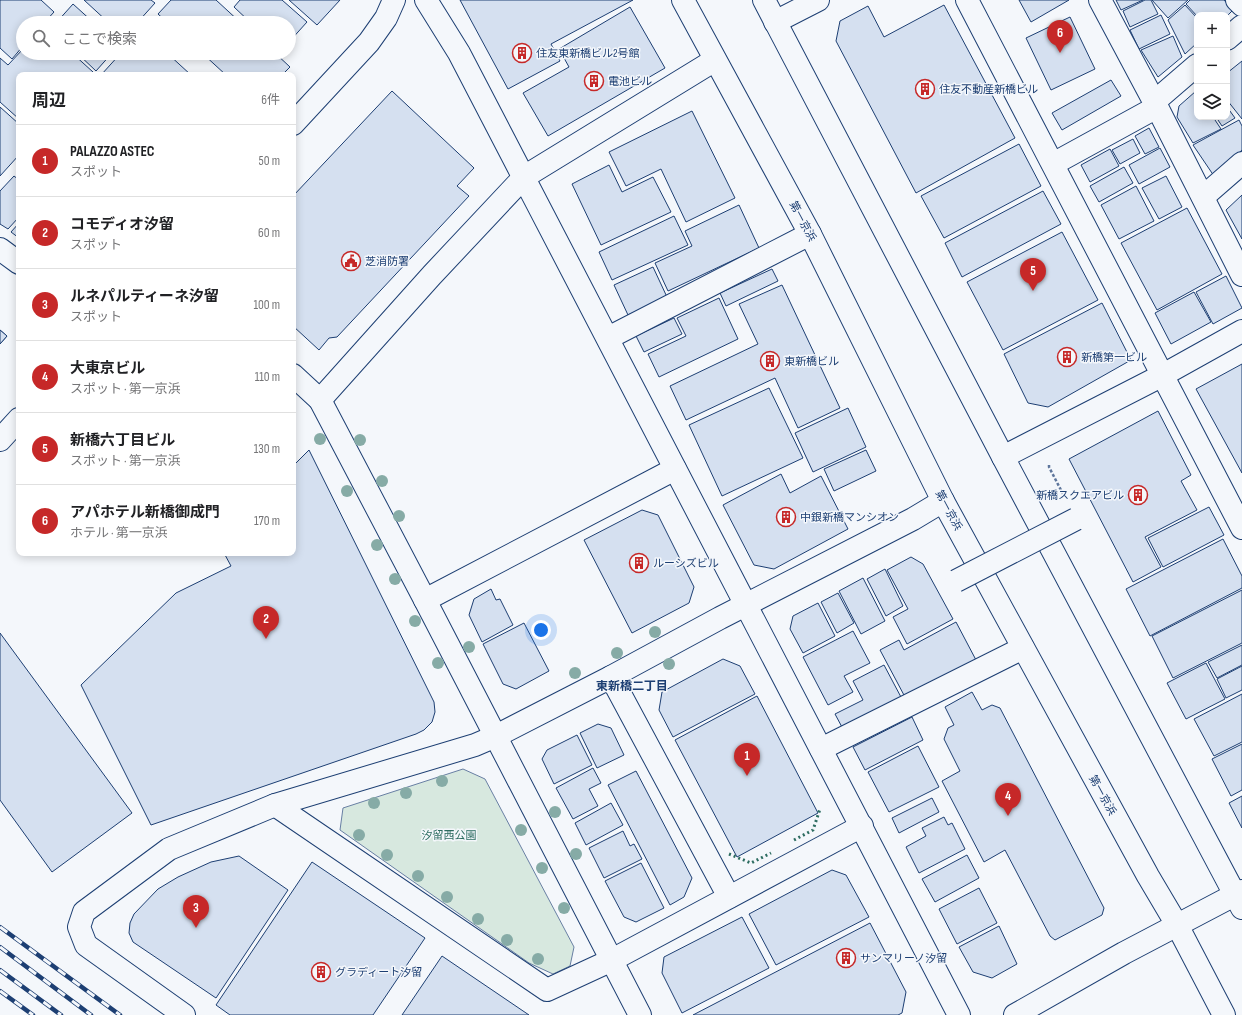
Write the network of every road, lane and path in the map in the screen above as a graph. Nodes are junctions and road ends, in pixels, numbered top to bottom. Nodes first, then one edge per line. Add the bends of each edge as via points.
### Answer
1 (394, 0) edge
2 (426, 0) edge
3 (684, 0) edge
4 (764, 0) edge
5 (818, 0) edge
6 (967, 0) edge
7 (1100, 0) edge
8 (1238, 0) edge
9 (1242, 5) edge
10 (775, 22) junction
11 (1242, 26) edge
12 (1230, 36) edge
13 (715, 60) junction
14 (1194, 68) edge
15 (1156, 104) junction
16 (296, 121) edge
17 (1242, 163) edge
18 (1053, 164) junction
19 (524, 177) junction
20 (1203, 197) junction
21 (810, 234) junction
22 (0, 249) edge
23 (16, 261) edge
24 (1242, 275) edge
25 (1242, 331) edge
26 (608, 338) junction
27 (1163, 375) junction
28 (296, 378) edge
29 (320, 400) junction
30 (16, 422) edge
31 (0, 440) edge
32 (1003, 457) junction
33 (1050, 460) dead end
34 (675, 469) junction
35 (943, 501) junction
36 (1076, 519) joint
37 (1242, 528) edge
38 (956, 581) dead end
39 (425, 600) junction
40 (747, 605) junction
41 (1023, 648) junction
42 (611, 677) junction
43 (496, 736) junction
44 (822, 749) junction
45 (274, 805) junction
46 (862, 826) junction
47 (729, 897) junction
48 (1240, 898) edge
49 (1178, 925) junction
50 (612, 960) junction
51 (184, 1015) edge
52 (640, 1015) edge
53 (959, 1015) edge
54 (1015, 1015) edge
55 (1224, 1015) edge

1 - 16 main road via 386,18 369,42
2 - 19 main road via 459,53
3 - 13 main road, 第一京浜
4 - 10 main road
5 - 10 main road
6 - 18 main road
7 - 15 main road
8 - 9 main road
10 - 32 main road
11 - 12 main road
13 - 19 main road
13 - 21 main road, 第一京浜
14 - 15 main road
15 - 18 main road
15 - 20 main road
17 - 20 main road
18 - 27 main road
19 - 26 main road
19 - 29 main road
20 - 24 main road
21 - 26 main road
21 - 35 main road, 第一京浜
22 - 23 main road
25 - 27 main road
26 - 34 main road
27 - 32 main road
27 - 37 main road
28 - 29 main road
29 - 39 main road
30 - 31 main road
32 - 48 main road
33 - 36 path via 1049,467
34 - 39 main road
34 - 40 main road
35 - 40 main road
35 - 41 main road, 第一京浜
36 - 38 main road, bridge
39 - 43 main road
40 - 42 main road
40 - 44 main road
41 - 44 main road
41 - 49 main road, 第一京浜 via 1148,876
42 - 43 main road
42 - 47 main road
43 - 45 main road via 475,745
43 - 50 main road
44 - 46 main road
45 - 50 main road via 547,990
45 - 51 main road via 169,849 84,912 79,928 86,945
46 - 47 main road
46 - 53 main road
47 - 50 main road
48 - 49 main road
49 - 54 main road
49 - 55 main road, 第一京浜
50 - 52 main road

